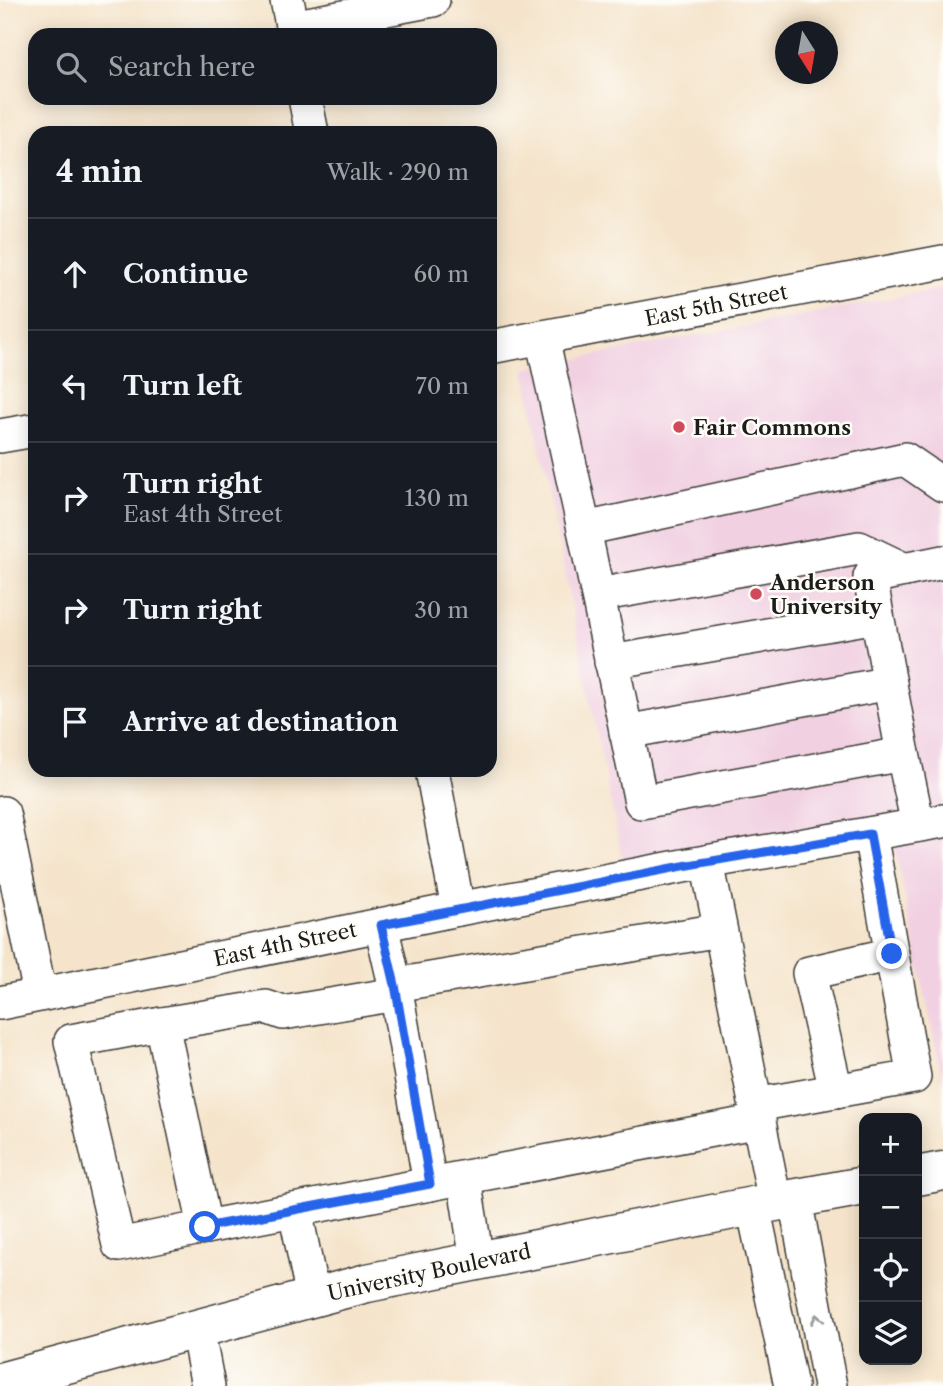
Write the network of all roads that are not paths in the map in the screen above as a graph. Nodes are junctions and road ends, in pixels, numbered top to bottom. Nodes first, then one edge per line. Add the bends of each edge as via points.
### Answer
1 (433, 0) edge
2 (291, 21) edge
3 (306, 105) edge
4 (311, 126) edge
5 (943, 262) edge
6 (542, 337) junction
7 (497, 346) edge
8 (28, 431) edge
9 (0, 436) edge
10 (943, 485) edge
11 (584, 529) junction
12 (943, 562) edge
13 (905, 570) junction
14 (598, 595) junction
15 (877, 615) junction
16 (611, 662) junction
17 (890, 684) junction
18 (626, 732) junction
19 (903, 754) junction
20 (433, 777) edge
21 (3, 813) dead end
22 (930, 823) edge
23 (870, 834) junction
24 (707, 862) junction
25 (458, 909) junction
26 (381, 925) junction
27 (720, 930) junction
28 (892, 954) junction
29 (79, 986) junction
30 (395, 990) junction
31 (40, 994) junction
32 (0, 1003) edge
33 (162, 1024) junction
34 (92, 1037) junction
35 (836, 1091) junction
36 (757, 1113) junction
37 (943, 1171) edge
38 (922, 1175) edge
39 (464, 1178) junction
40 (430, 1184) junction
41 (859, 1187) edge
42 (774, 1203) junction
43 (296, 1210) junction
44 (205, 1227) junction
45 (478, 1261) junction
46 (313, 1298) junction
47 (197, 1328) junction
48 (0, 1382) edge
49 (208, 1386) edge
50 (791, 1386) edge
51 (830, 1386) edge

1 - 2 street
3 - 4 street
5 - 6 street, East 5th Street
6 - 7 street, East 5th Street
6 - 11 street
8 - 9 street
10 - 11 street via 905,459
11 - 14 street
12 - 13 street
13 - 14 street via 859,548
13 - 15 street via 870,576
14 - 16 street
15 - 16 street
15 - 17 street
16 - 18 street
17 - 18 street
17 - 19 street
18 - 19 street via 640,802
19 - 22 street
20 - 25 street
21 - 31 street
22 - 23 street, East 4th Street
23 - 24 street, East 4th Street
23 - 28 street
24 - 25 street, East 4th Street
24 - 27 street
25 - 26 street, East 4th Street
26 - 29 street, East 4th Street
26 - 30 street
27 - 30 street
27 - 36 street
28 - 35 street via 914,1077
28 - 35 street via 809,973
29 - 31 street, East 4th Street
29 - 34 street
30 - 33 street via 283,1013 266,1007
30 - 40 street
31 - 32 street, East 4th Street
33 - 34 street
33 - 44 street
34 - 44 street via 71,1041 119,1245
35 - 36 street
36 - 39 street
36 - 42 street
37 - 38 main road
39 - 40 street
39 - 45 street
40 - 43 street
41 - 42 main road, University Boulevard
42 - 45 main road, University Boulevard
42 - 50 street
51 -> 42 street
43 - 44 street
43 - 46 street
45 - 46 main road, University Boulevard
46 - 47 main road, University Boulevard
47 - 48 main road, University Boulevard
47 - 49 street

